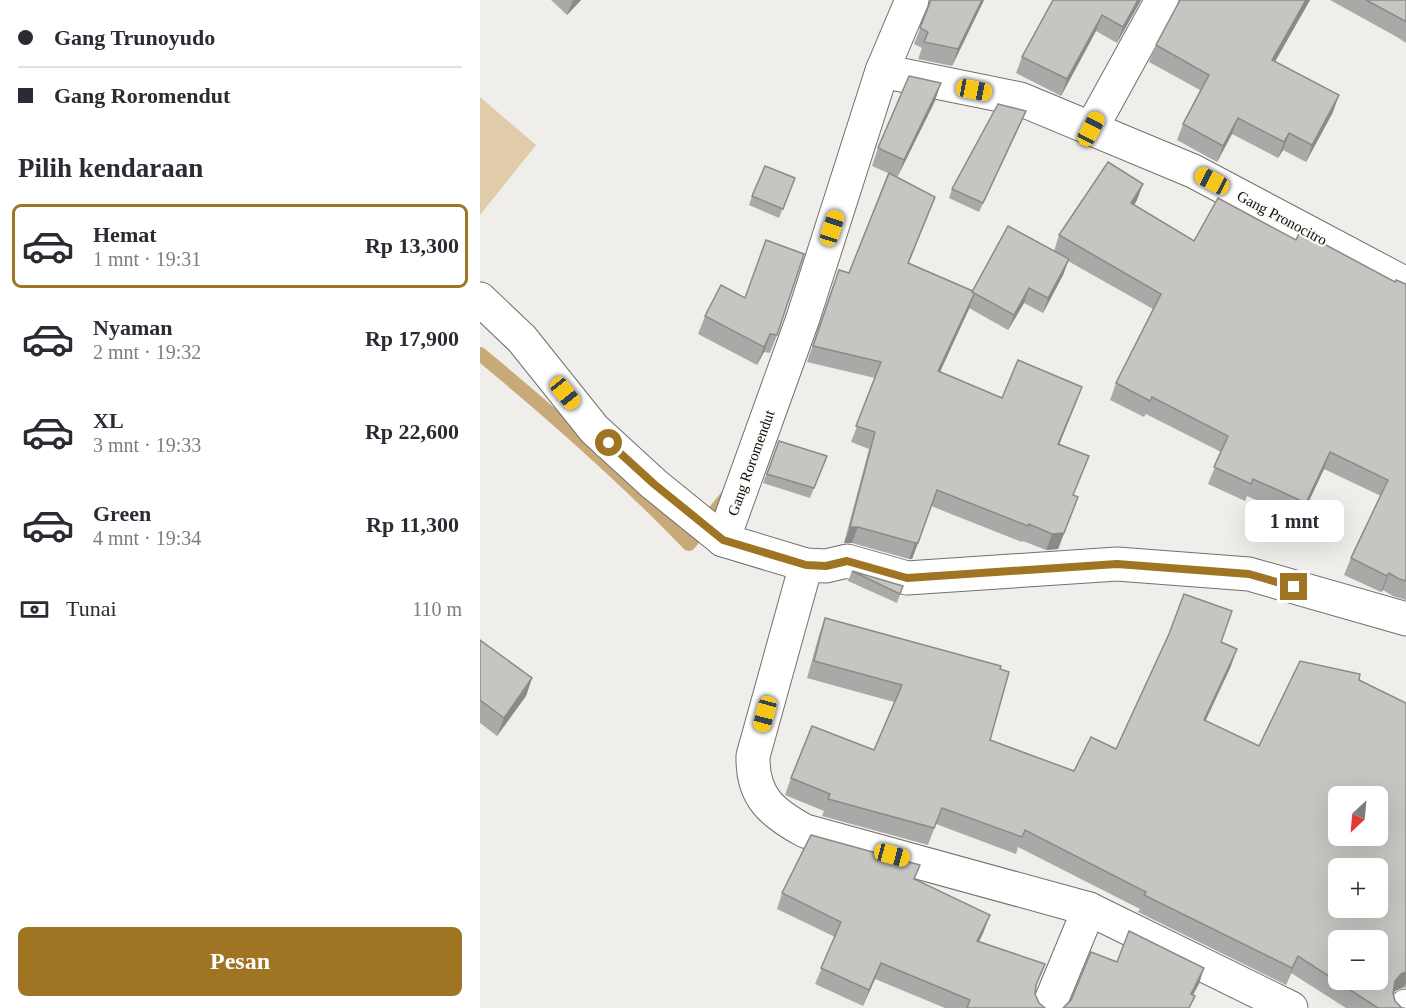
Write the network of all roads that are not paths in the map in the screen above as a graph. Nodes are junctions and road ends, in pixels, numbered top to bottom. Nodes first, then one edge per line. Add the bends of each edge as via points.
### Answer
1 (912, 0) edge
2 (1161, 0) edge
3 (882, 72) junction
4 (1091, 129) junction
5 (1406, 284) edge
6 (480, 299) edge
7 (723, 540) junction
8 (806, 565) junction
9 (1406, 619) edge
10 (1089, 909) junction
11 (1048, 1008) edge
12 (1291, 1008) edge

1 - 3 street, Gang Roromendut
2 - 4 street
3 - 4 street, Gang Pronocitro via 1020,99
3 - 7 street, Gang Roromendut via 803,318
4 - 5 street, Gang Pronocitro via 1193,171
6 - 7 street via 522,339 594,429
7 - 8 street
8 - 9 street via 847,561 907,578 1117,564 1249,574
8 - 10 street via 753,756 752,772 759,793 771,809 805,831
10 - 11 street
10 - 12 street

